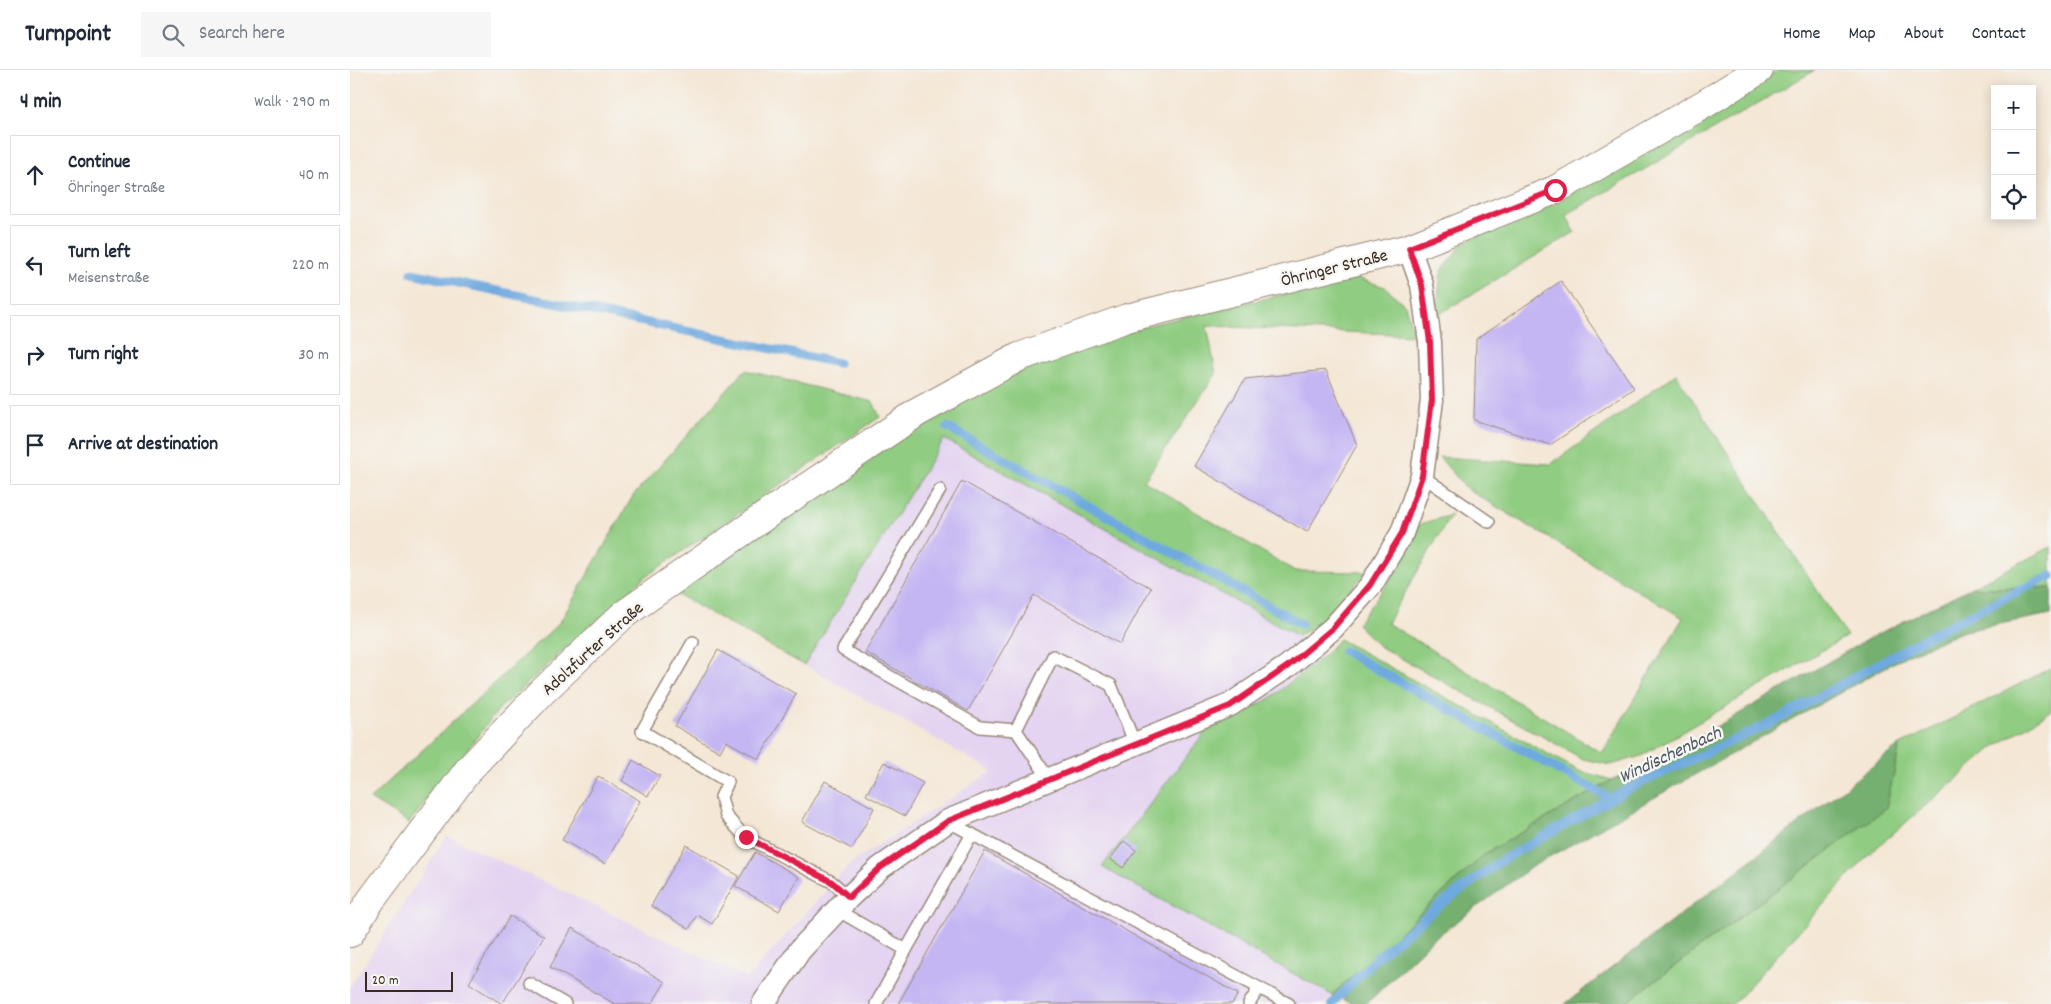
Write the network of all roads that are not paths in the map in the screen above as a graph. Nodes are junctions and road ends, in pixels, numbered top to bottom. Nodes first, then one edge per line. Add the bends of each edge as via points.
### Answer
1 (1758, 70) edge
2 (1409, 248) junction
3 (948, 397) joint
4 (1422, 476) junction
5 (940, 490) dead end
6 (1489, 522) dead end
7 (693, 642) dead end
8 (1016, 730) junction
9 (1135, 744) junction
10 (1049, 779) junction
11 (948, 821) junction
12 (972, 834) junction
13 (843, 904) junction
14 (350, 933) edge
15 (906, 950) junction
16 (529, 983) dead end
17 (1259, 988) junction
18 (565, 1004) edge
19 (763, 1004) edge
20 (876, 1004) edge
21 (1249, 1004) edge
22 (1290, 1004) edge

1 - 2 main road, Öhringer Straße via 1555,190
2 - 3 main road, Öhringer Straße via 1127,318 1019,356
2 - 4 street via 1422,285 1430,342 1432,400
3 - 14 main road, Adolzfurter Straße via 918,412 624,615 542,692 469,769
4 - 6 lane
4 - 9 street via 1402,533 1370,585 1333,628 1288,666 1230,706
5 - 8 lane via 843,650 980,727
7 - 13 lane via 642,731 728,782 721,797 726,816 746,837 832,882
8 - 9 lane via 1053,656 1111,685
8 - 10 lane
9 - 10 street
10 - 11 street
11 - 12 lane
11 - 13 street via 880,868
12 - 15 lane
12 - 17 lane
13 - 15 lane
13 - 19 street via 800,950
15 - 20 lane
16 - 18 lane
17 - 21 lane
17 - 22 lane

